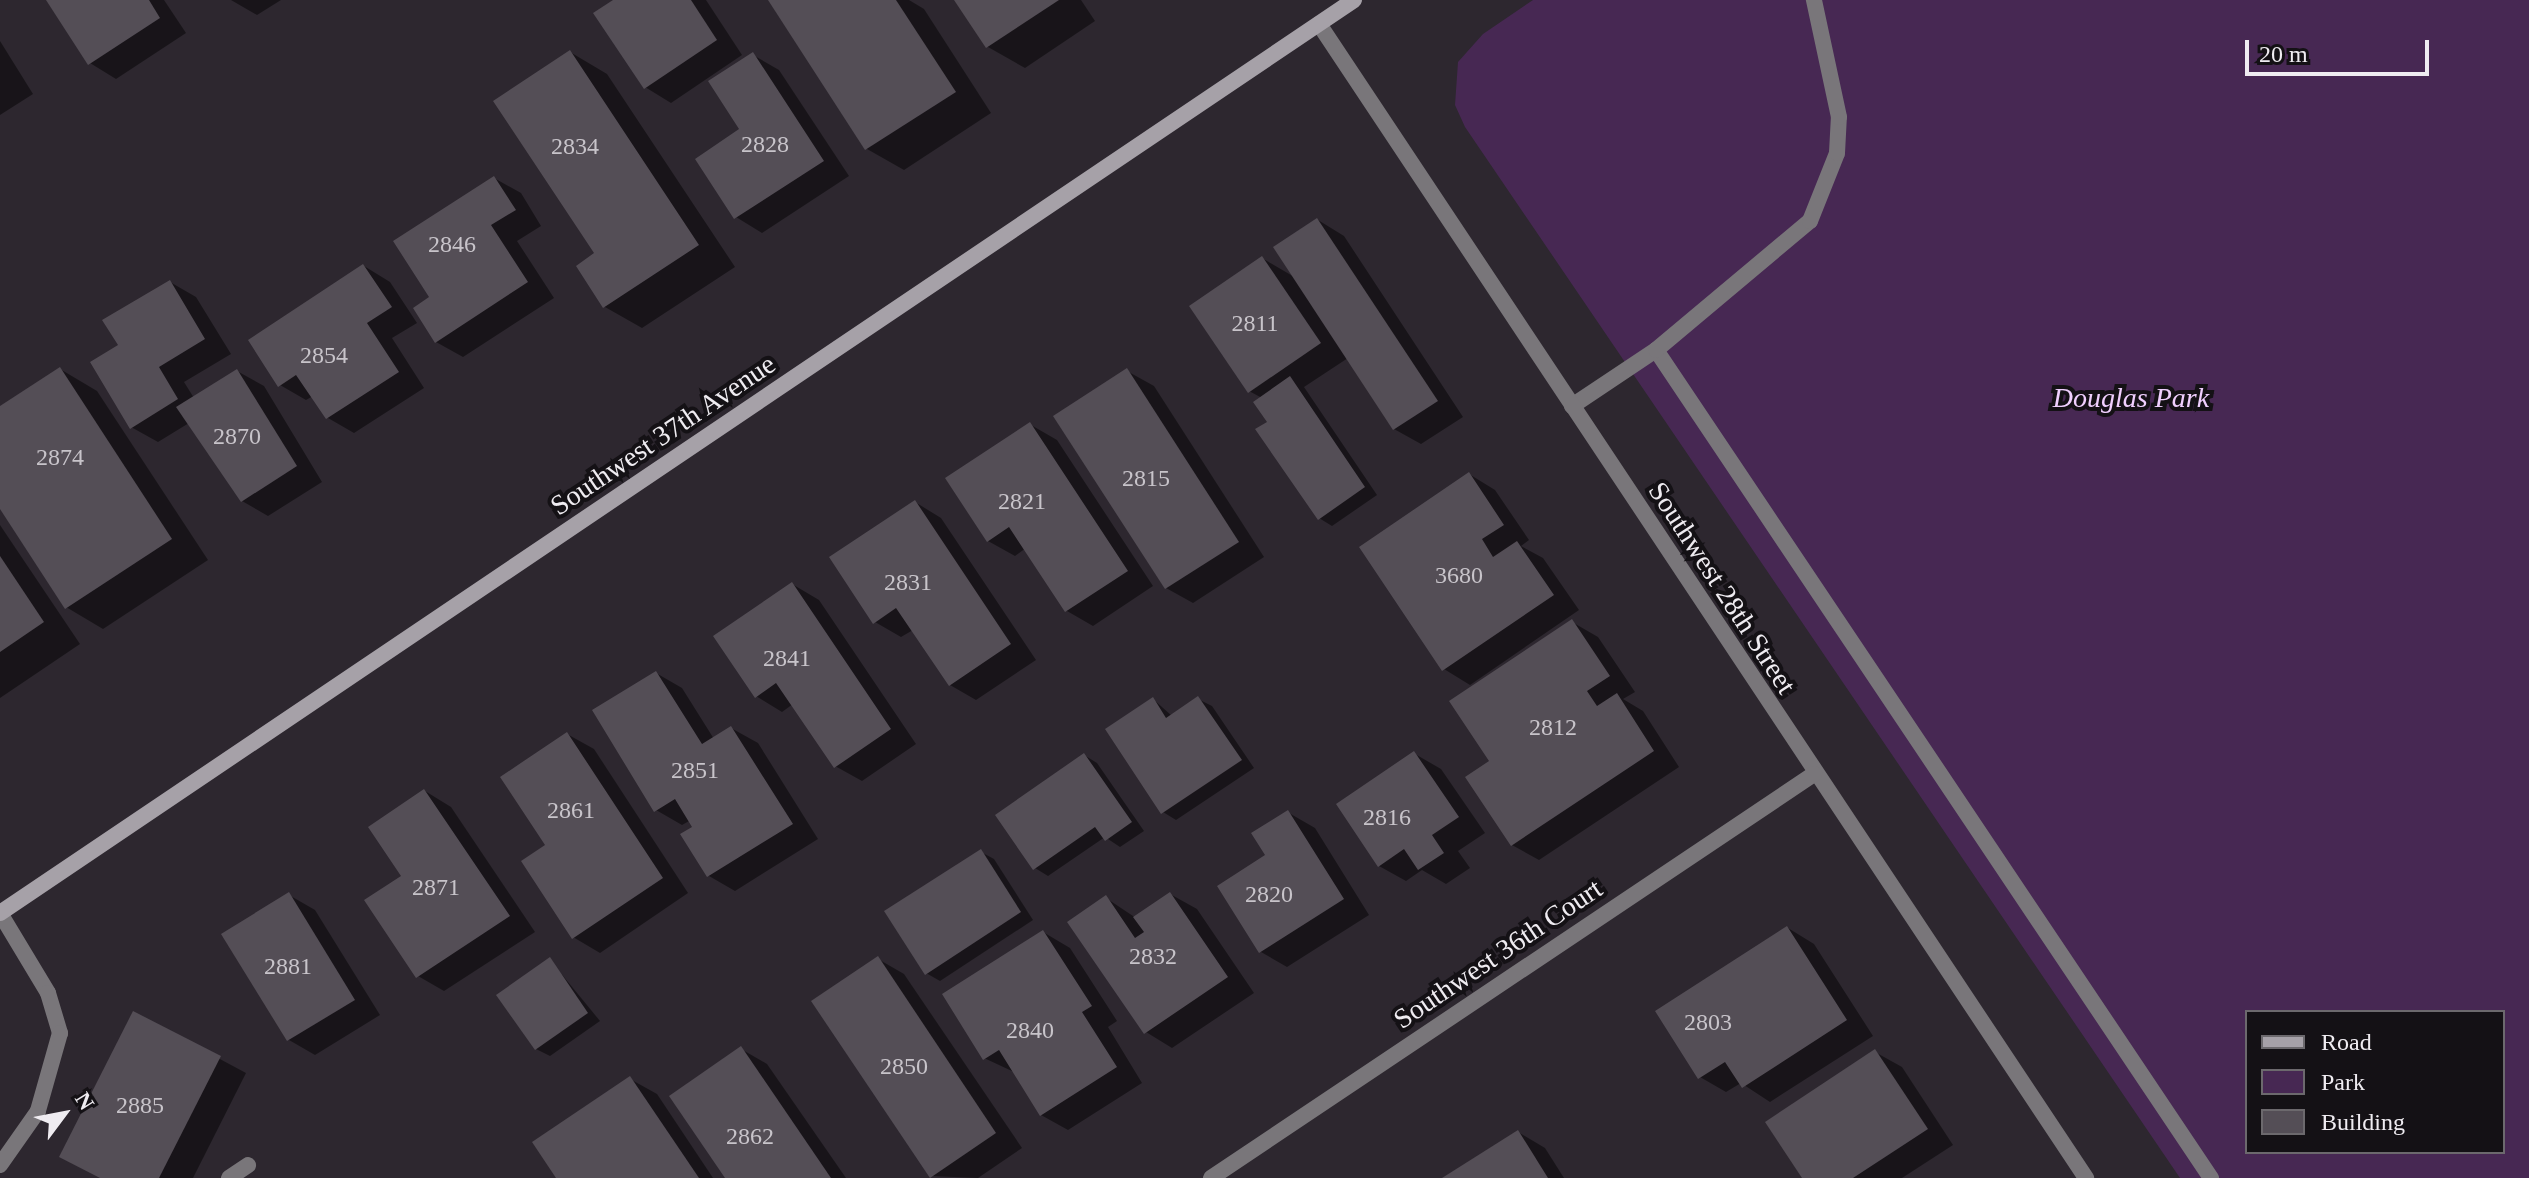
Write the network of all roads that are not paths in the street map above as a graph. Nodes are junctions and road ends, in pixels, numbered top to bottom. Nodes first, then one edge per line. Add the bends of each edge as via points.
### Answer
1 (1354, 0) edge
2 (1814, 0) edge
3 (1319, 24) junction
4 (1656, 350) junction
5 (1572, 406) junction
6 (1814, 774) junction
7 (0, 913) edge
8 (0, 1165) edge
9 (248, 1165) dead end
10 (229, 1178) edge
11 (1211, 1178) edge
12 (2086, 1178) edge
13 (2211, 1178) edge

1 - 3 main road, Southwest 37th Avenue
2 - 4 street via 1839,117 1827,190 1786,247
3 - 5 street, Southwest 28th Street
3 - 7 main road, Southwest 37th Avenue
4 - 5 street
4 - 13 street
5 - 6 street, Southwest 28th Street
6 - 11 street, Southwest 36th Court
6 - 12 street, Southwest 28th Street
7 - 8 street via 48,993 60,1033 38,1111
9 - 10 street

